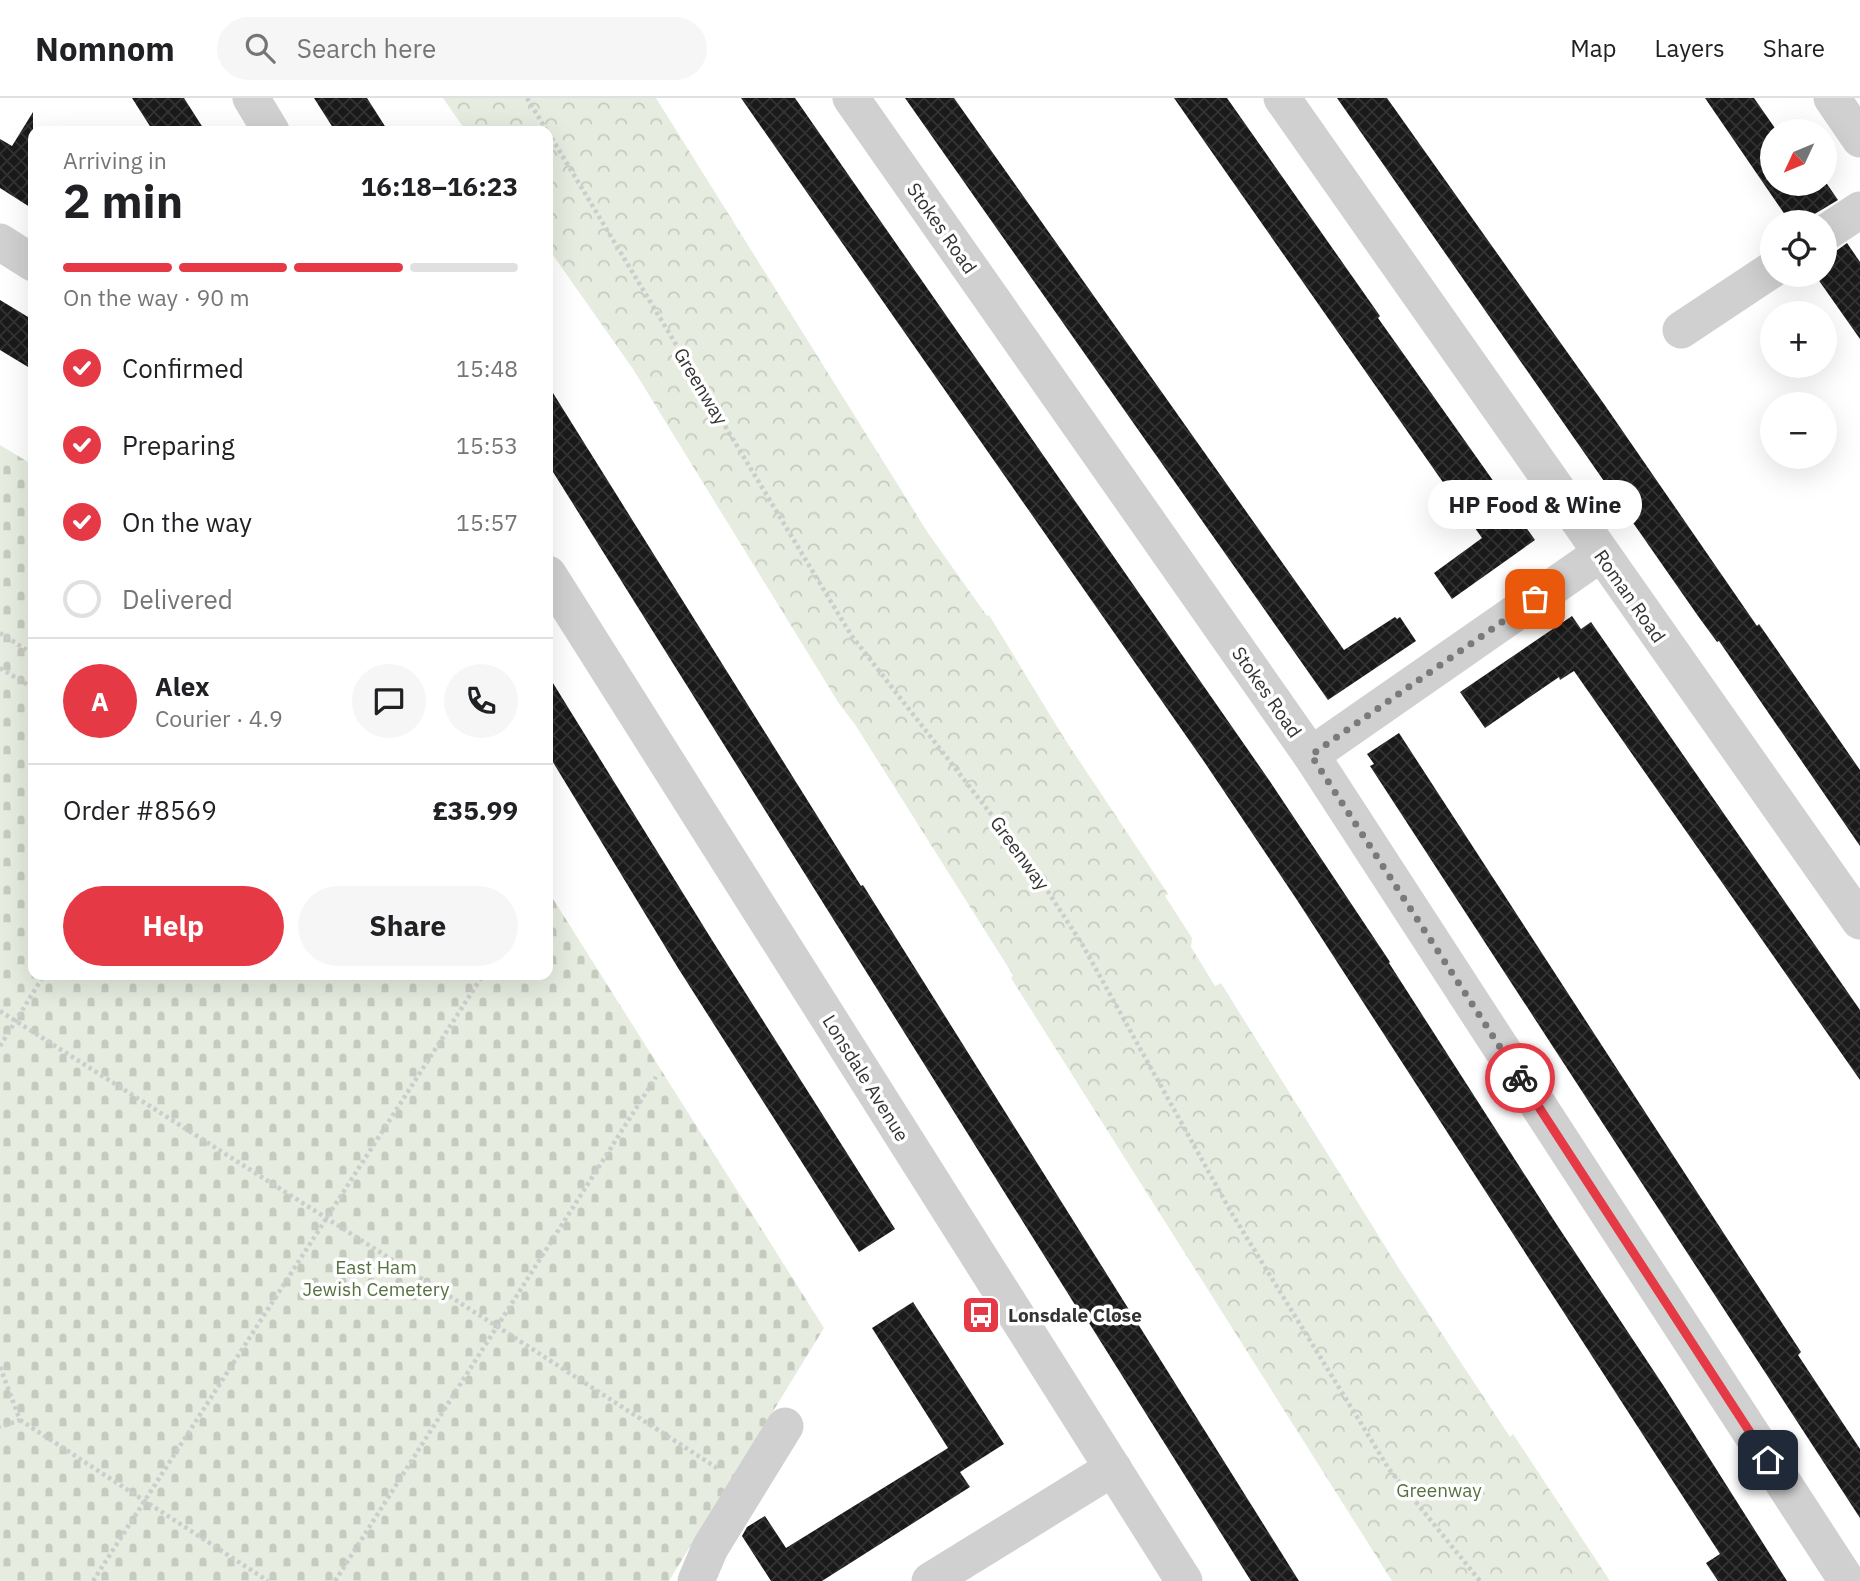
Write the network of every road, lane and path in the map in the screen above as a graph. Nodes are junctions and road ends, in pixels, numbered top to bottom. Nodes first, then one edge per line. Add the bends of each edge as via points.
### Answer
1 (251, 98) edge
2 (527, 98) edge
3 (851, 98) edge
4 (1282, 98) edge
5 (1832, 98) edge
6 (268, 126) edge
7 (543, 126) edge
8 (1860, 139) edge
9 (553, 142) edge
10 (1860, 209) edge
11 (1837, 225) edge
12 (0, 242) edge
13 (28, 260) edge
14 (1760, 277) edge
15 (1681, 330) dead end
16 (1600, 554) junction
17 (553, 582) edge
18 (0, 633) edge
19 (28, 651) edge
20 (0, 668) edge
21 (28, 685) edge
22 (1311, 755) junction
23 (1860, 921) edge
24 (41, 980) edge
25 (480, 980) edge
26 (0, 1011) edge
27 (16, 1021) junction
28 (0, 1046) edge
29 (656, 1077) dead end
30 (328, 1219) junction
31 (498, 1327) junction
32 (0, 1367) edge
33 (19, 1420) junction
34 (785, 1426) dead end
35 (0, 1427) edge
36 (1113, 1468) junction
37 (721, 1471) dead end
38 (143, 1501) junction
39 (93, 1581) edge
40 (268, 1581) edge
41 (335, 1581) edge
42 (696, 1581) edge
43 (930, 1581) edge
44 (1184, 1581) edge
45 (1480, 1581) edge
46 (1847, 1581) edge

1 - 6 street
2 - 7 path, Greenway
3 - 22 street, Stokes Road
4 - 16 street, Roman Road
5 - 8 street
9 - 45 path, Greenway via 851,635 1030,864 1082,944 1231,1212 1390,1469
10 - 11 street
12 - 13 street
14 - 15 street
16 - 22 street
16 - 23 street, Roman Road
17 - 36 street, Lonsdale Avenue
18 - 19 path
20 - 21 path
22 - 46 street, Stokes Road
24 - 27 path
25 - 30 path
26 - 27 path
27 - 28 path
27 - 30 path
29 - 31 path
30 - 31 path
30 - 38 path
31 - 37 path
31 - 41 path
32 - 33 path
33 - 35 path
33 - 38 path
34 - 42 street via 710,1548
36 - 43 street
36 - 44 street, Lonsdale Avenue
38 - 39 path
38 - 40 path

